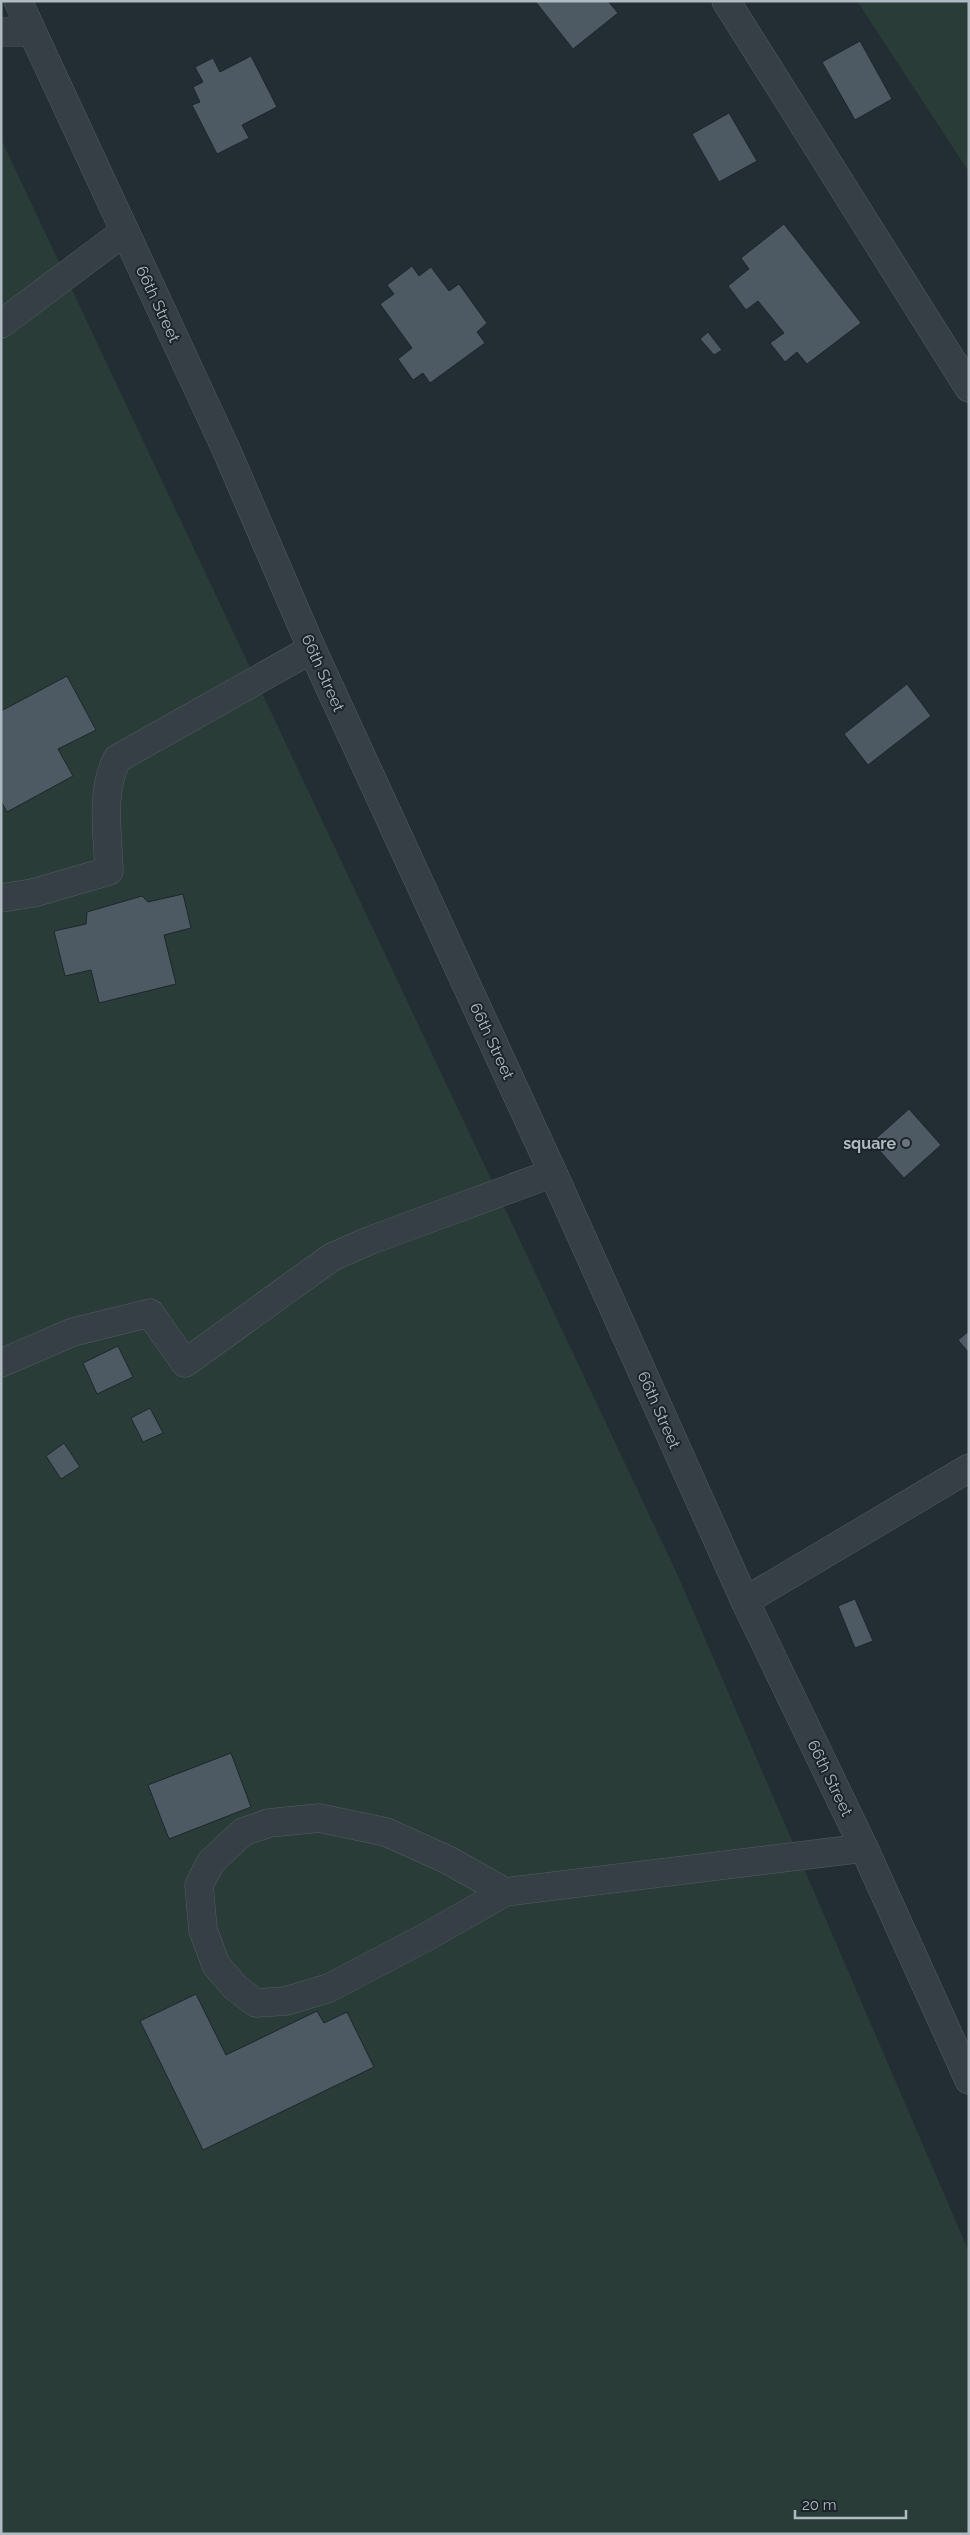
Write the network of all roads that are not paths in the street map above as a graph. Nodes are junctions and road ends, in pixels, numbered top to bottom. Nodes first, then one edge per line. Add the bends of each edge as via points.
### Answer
1 (18, 1) edge
2 (726, 1) edge
3 (1, 32) edge
4 (32, 32) junction
5 (124, 232) junction
6 (1, 324) edge
7 (969, 388) edge
8 (312, 649) junction
9 (1, 898) edge
10 (553, 1173) junction
11 (1, 1363) edge
12 (969, 1468) edge
13 (745, 1601) junction
14 (864, 1848) junction
15 (505, 1892) junction
16 (969, 2080) edge

1 - 4 street, 66th Street
2 - 7 street
3 - 4 street
4 - 5 street, 66th Street
5 - 6 street
5 - 8 street, 66th Street via 225,447
8 - 9 street via 117,759 106,790 109,872
8 - 10 street, 66th Street
10 - 11 street via 332,1257 185,1363 150,1313 73,1332
10 - 13 street, 66th Street
12 - 13 street
13 - 14 street, 66th Street
14 - 15 street
14 - 16 street, 66th Street
15 - 15 street via 329,1988 286,2001 256,2003 236,1988 216,1965 203,1930 199,1884 210,1862 243,1832 269,1823 319,1818 386,1832 448,1860

